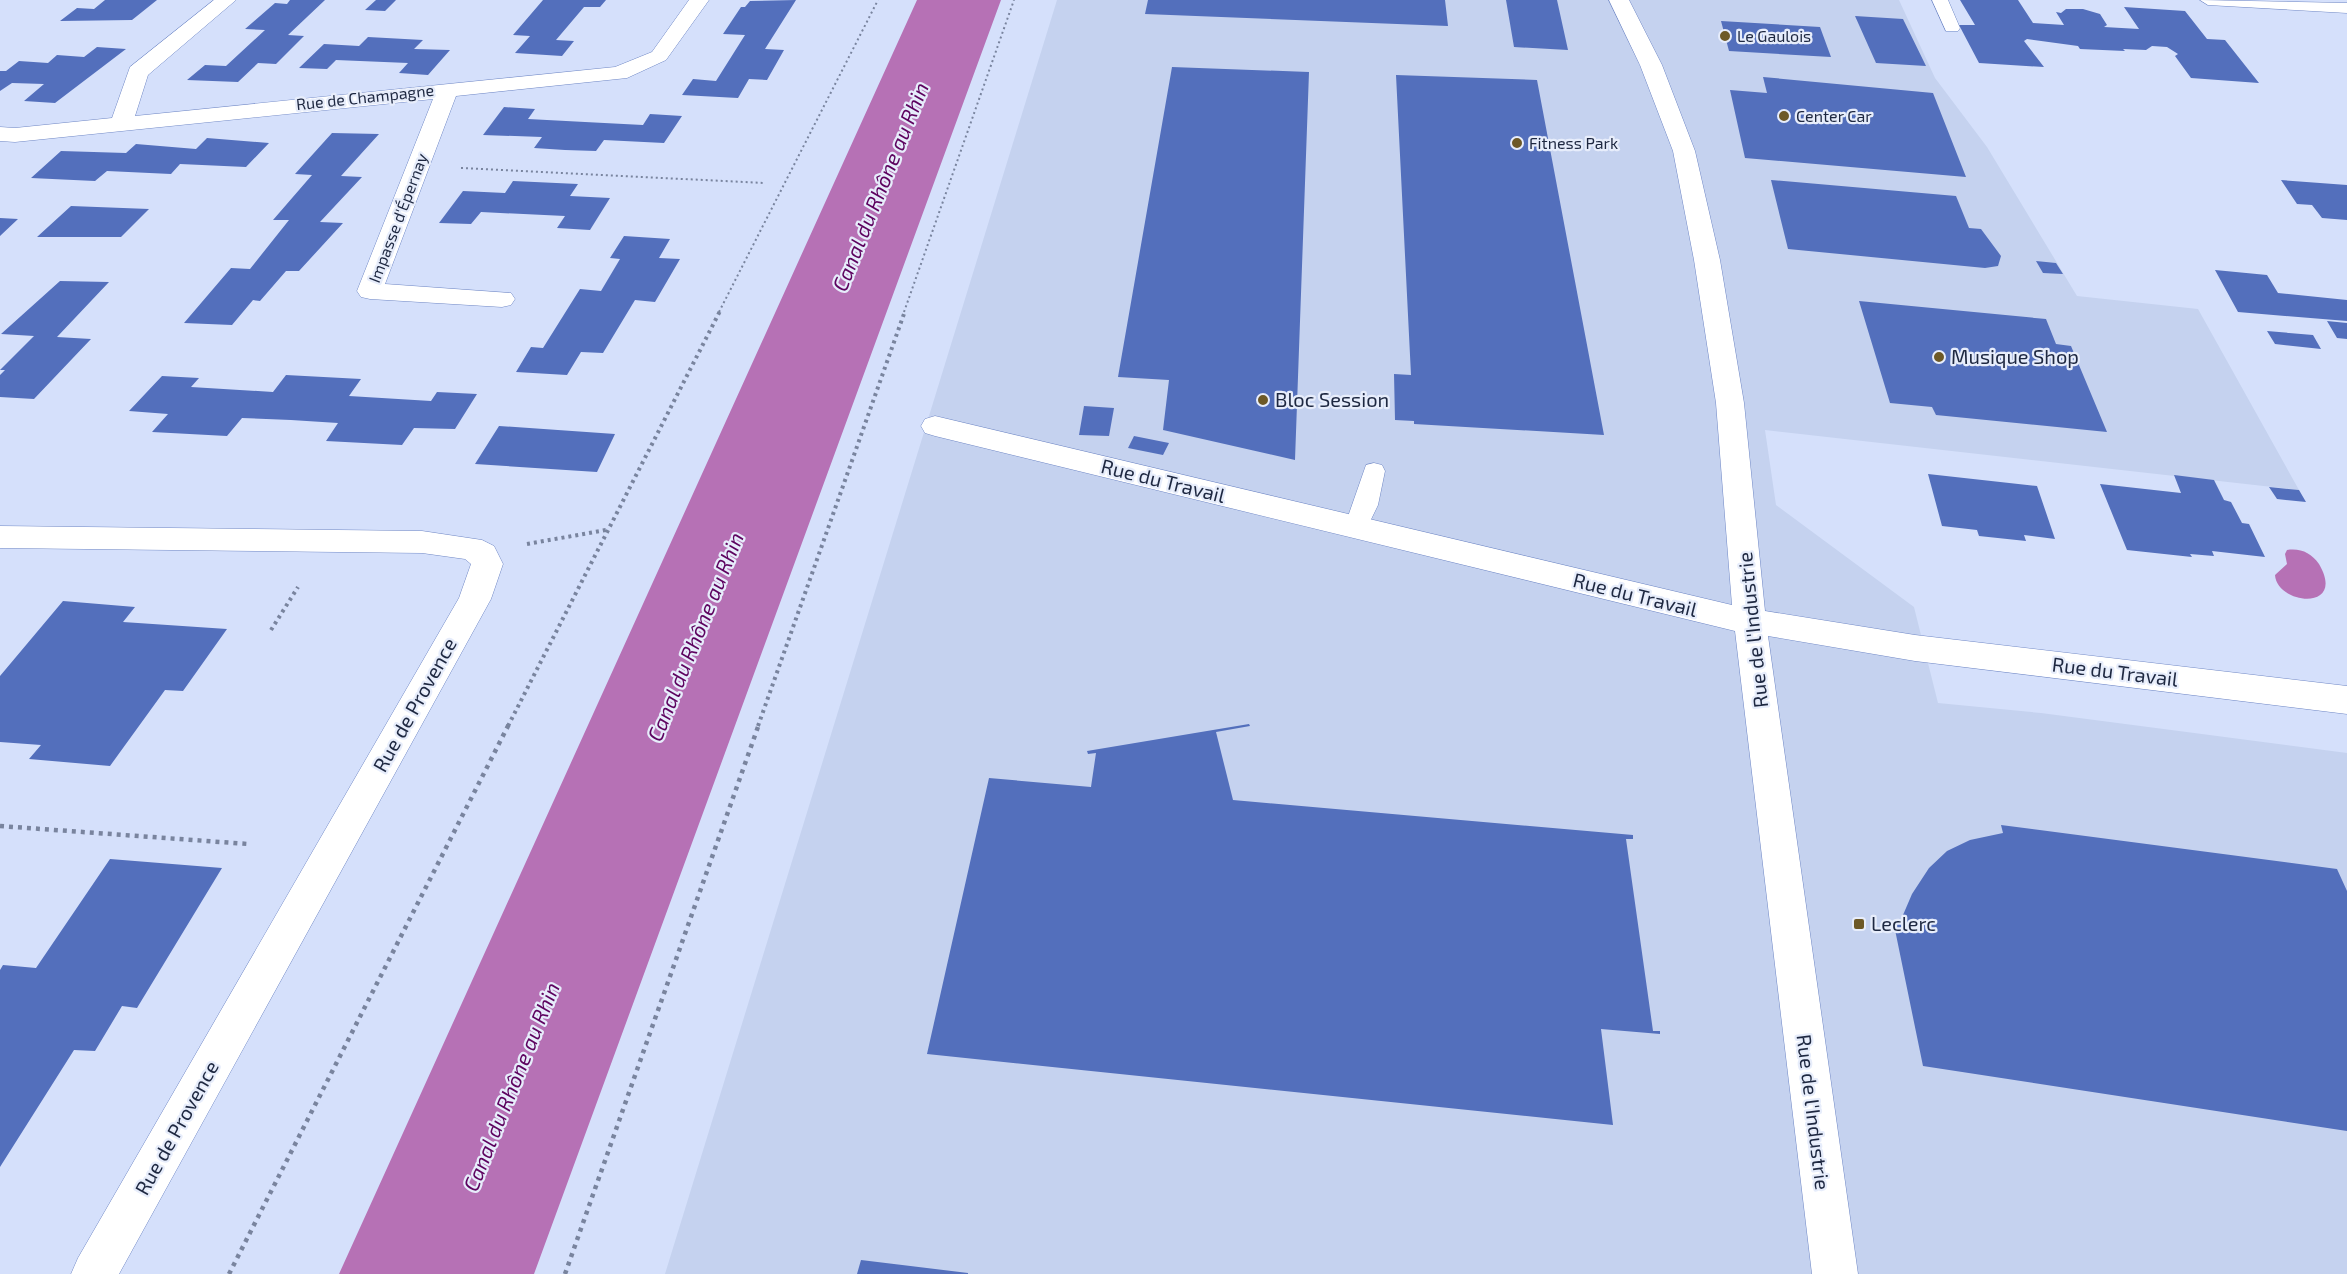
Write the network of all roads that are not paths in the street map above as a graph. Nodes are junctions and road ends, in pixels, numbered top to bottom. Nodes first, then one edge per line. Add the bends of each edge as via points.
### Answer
1 (226, 0) edge
2 (699, 0) edge
3 (1619, 0) edge
4 (1940, 0) edge
5 (2208, 0) edge
6 (2347, 8) edge
7 (1952, 28) dead end
8 (448, 89) junction
9 (122, 122) junction
10 (5, 138) edge
11 (502, 298) dead end
12 (935, 426) dead end
13 (1374, 471) dead end
14 (1356, 528) junction
15 (0, 537) edge
16 (1750, 621) junction
17 (2347, 699) edge
18 (94, 1274) edge
19 (1835, 1274) edge

1 - 9 street via 138,72
2 - 8 street, Rue de Champagne via 659,56 619,73
3 - 16 street, Rue de l'Industrie via 1668,106 1697,204 1730,403
4 - 7 lane
5 - 6 lane
8 - 9 street, Rue de Champagne
8 - 11 street, Impasse d'Épernay via 370,291
9 - 10 street, Rue de Champagne
12 - 14 street, Rue du Travail
13 - 14 lane
14 - 16 street, Rue du Travail
15 - 18 street, Rue de Provence via 422,542 471,548 483,554 487,564 475,599
16 - 17 street, Rue du Travail via 1915,648
16 - 19 street, Rue de l'Industrie

